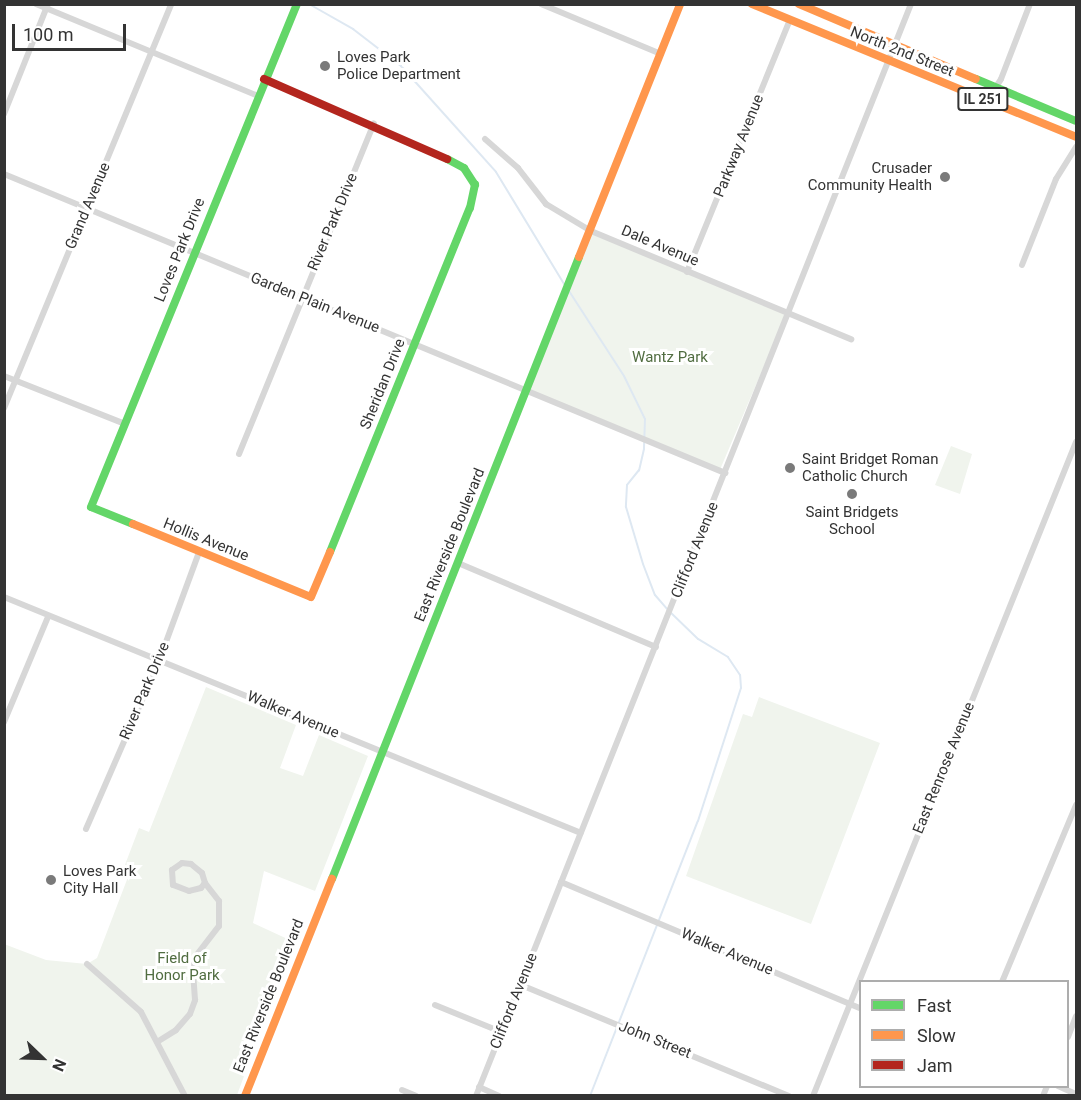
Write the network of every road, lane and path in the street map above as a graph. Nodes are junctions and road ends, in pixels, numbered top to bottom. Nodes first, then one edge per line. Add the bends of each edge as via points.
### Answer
1 (36, 4) edge
2 (171, 4) edge
3 (542, 4) edge
4 (680, 4) edge
5 (752, 4) edge
6 (799, 4) edge
7 (911, 4) edge
8 (1030, 4) edge
9 (296, 6) edge
10 (47, 7) edge
11 (828, 17) junction
12 (790, 20) junction
13 (821, 33) junction
14 (895, 46) junction
15 (152, 52) junction
16 (661, 54) junction
17 (888, 62) junction
18 (264, 79) junction
19 (995, 86) junction
20 (258, 96) junction
21 (987, 100) junction
22 (4, 114) edge
23 (1077, 121) edge
24 (374, 124) junction
25 (1077, 137) edge
26 (485, 139) dead end
27 (1077, 147) edge
28 (4, 174) edge
29 (87, 209) junction
30 (591, 231) junction
31 (194, 251) junction
32 (1022, 266) dead end
33 (687, 272) junction
34 (301, 298) junction
35 (786, 315) junction
36 (851, 339) dead end
37 (415, 343) junction
38 (4, 376) edge
39 (15, 380) junction
40 (526, 389) junction
41 (4, 408) edge
42 (125, 424) junction
43 (1077, 442) edge
44 (239, 454) dead end
45 (725, 473) junction
46 (91, 507) joint
47 (199, 552) junction
48 (458, 563) junction
49 (4, 597) edge
50 (310, 597) joint
51 (48, 616) junction
52 (656, 647) junction
53 (159, 661) junction
54 (4, 722) edge
55 (380, 752) junction
56 (1077, 805) edge
57 (86, 828) dead end
58 (581, 832) junction
59 (561, 882) junction
60 (205, 883) junction
61 (87, 964) dead end
62 (1002, 980) edge
63 (520, 985) junction
64 (849, 1003) junction
65 (435, 1005) dead end
66 (859, 1007) edge
67 (1077, 1016) edge
68 (501, 1032) junction
69 (1069, 1035) edge
70 (157, 1042) junction
71 (479, 1087) junction
72 (1063, 1088) edge
73 (402, 1090) dead end
74 (1077, 1094) edge
75 (185, 1095) edge
76 (245, 1095) edge
77 (416, 1095) edge
78 (476, 1095) edge
79 (499, 1095) edge
80 (789, 1095) edge
81 (813, 1095) edge

1 - 10 street
2 - 15 street, Grand Avenue
3 - 16 street
4 - 16 main road, East Riverside Boulevard
5 - 12 main road, North 2nd Street / IL 251
6 - 11 main road, North 2nd Street / IL 251
7 - 14 street, Clifford Avenue
8 - 19 street
9 - 18 main road, Loves Park Drive
10 - 15 street
10 - 22 street
11 - 13 main road
11 - 14 main road, North 2nd Street / IL 251
12 - 13 main road, North 2nd Street / IL 251
12 - 33 street, Parkway Avenue
13 - 17 main road, North 2nd Street / IL 251
14 - 17 street, Clifford Avenue
14 - 19 main road, North 2nd Street / IL 251
15 - 20 street
15 - 29 street, Grand Avenue
16 - 30 main road, East Riverside Boulevard
17 - 21 main road, North 2nd Street / IL 251
17 - 35 street, Clifford Avenue
18 - 20 main road, Loves Park Drive
18 - 24 main road
19 - 21 street
19 - 23 main road, North 2nd Street / IL 251
20 - 31 main road, Loves Park Drive
21 - 25 main road, North 2nd Street / IL 251
24 - 34 street, River Park Drive
24 - 37 main road, Sheridan Drive via 457,164 474,180 470,208
26 - 30 street, Dale Avenue via 513,163 546,204
27 - 32 street via 1056,179
28 - 29 street, Garden Plain Avenue
29 - 31 street, Garden Plain Avenue
29 - 39 street, Grand Avenue
30 - 33 street, Dale Avenue
30 - 40 main road, East Riverside Boulevard
31 - 34 street, Garden Plain Avenue
31 - 42 main road, Loves Park Drive
33 - 35 street, Dale Avenue
34 - 37 street, Garden Plain Avenue
34 - 44 street, River Park Drive
35 - 36 street, Dale Avenue
35 - 45 street, Clifford Avenue
37 - 40 street, Garden Plain Avenue
37 - 50 main road, Sheridan Drive
38 - 39 street
39 - 41 street, Grand Avenue
39 - 42 street
40 - 45 street, Garden Plain Avenue
40 - 48 main road, East Riverside Boulevard
42 - 46 main road, Loves Park Drive
43 - 64 street, East Renrose Avenue
45 - 52 street, Clifford Avenue
46 - 47 main road, Hollis Avenue
47 - 50 main road, Hollis Avenue
47 - 53 street, River Park Drive
48 - 52 street
48 - 55 main road, East Riverside Boulevard
49 - 51 street, Walker Avenue
51 - 53 street, Walker Avenue
51 - 54 street
52 - 58 street, Clifford Avenue
53 - 55 street, Walker Avenue
53 - 57 street, River Park Drive
55 - 58 street, Walker Avenue
55 - 76 main road, East Riverside Boulevard
56 - 62 street
58 - 59 street, Clifford Avenue
59 - 63 street, Clifford Avenue
59 - 64 street, Walker Avenue
60 - 60 street via 202,873 191,864 176,866 171,875 173,885 183,890 196,890
60 - 70 street via 219,901 219,926 192,961 195,1000 190,1014 176,1030
61 - 70 street via 132,1001
63 - 68 street, Clifford Avenue
63 - 80 street, John Street
64 - 66 street, Walker Avenue
64 - 81 street, East Renrose Avenue
65 - 68 street
67 - 69 street
68 - 71 street, Clifford Avenue
70 - 75 street
71 - 78 street, Clifford Avenue
71 - 79 street
72 - 74 street
73 - 77 street

